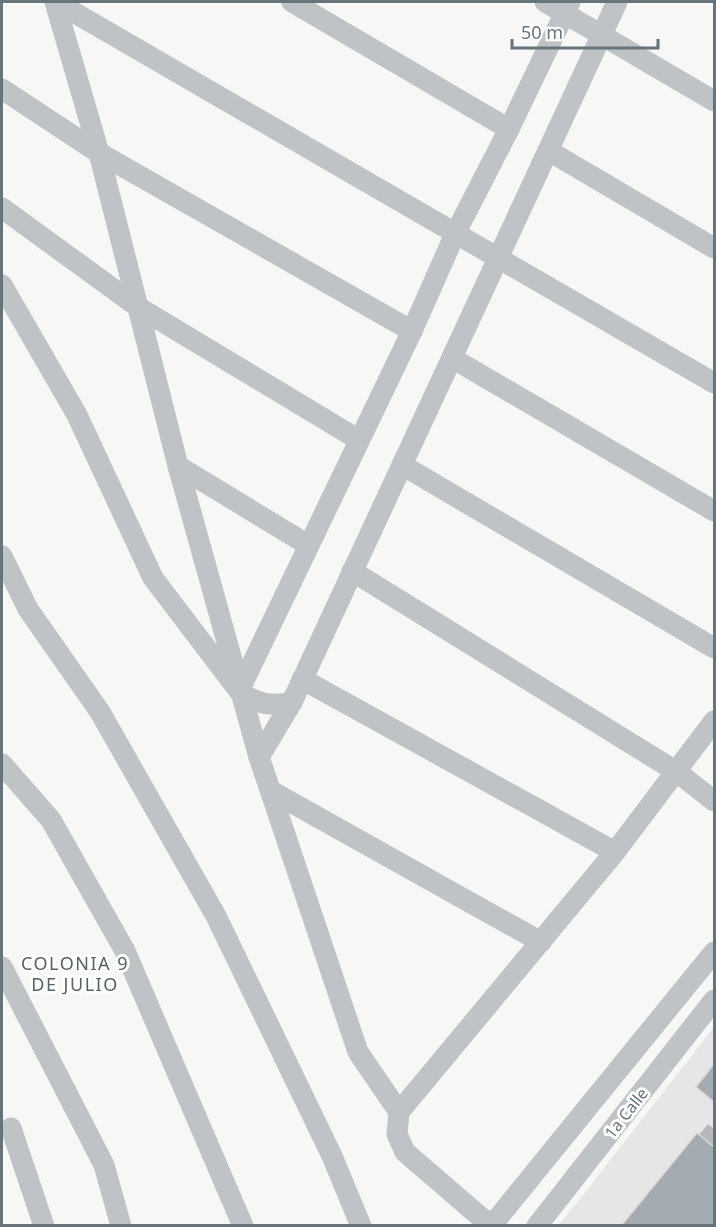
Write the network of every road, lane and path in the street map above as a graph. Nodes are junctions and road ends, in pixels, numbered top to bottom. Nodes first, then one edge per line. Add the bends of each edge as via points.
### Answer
1 (56, 2) edge
2 (292, 2) edge
3 (545, 2) edge
4 (617, 2) edge
5 (568, 7) edge
6 (602, 34) junction
7 (2, 89) edge
8 (714, 101) edge
9 (509, 129) junction
10 (549, 151) junction
11 (99, 153) junction
12 (2, 208) edge
13 (455, 234) junction
14 (714, 248) edge
15 (499, 258) junction
16 (2, 285) edge
17 (138, 306) junction
18 (412, 331) junction
19 (452, 358) junction
20 (714, 383) edge
21 (359, 440) junction
22 (402, 465) junction
23 (178, 466) junction
24 (714, 511) edge
25 (308, 544) junction
26 (2, 556) edge
27 (352, 571) junction
28 (714, 648) edge
29 (302, 679) junction
30 (239, 692) junction
31 (291, 702) junction
32 (714, 721) edge
33 (259, 757) junction
34 (2, 764) edge
35 (677, 772) junction
36 (271, 791) junction
37 (714, 801) edge
38 (615, 852) junction
39 (541, 942) junction
40 (714, 952) edge
41 (2, 967) edge
42 (714, 1000) edge
43 (399, 1112) junction
44 (11, 1128) dead end
45 (44, 1226) edge
46 (120, 1226) edge
47 (243, 1226) edge
48 (361, 1226) edge
49 (537, 1226) edge

1 - 11 street
1 - 13 street
2 - 9 street
3 - 5 street
4 - 6 street
5 - 6 street
5 - 9 street
6 - 8 street
6 - 10 street
7 - 11 street
9 - 13 street
10 - 14 street
10 - 15 street
11 - 17 street
11 - 18 street
12 - 17 street
13 - 15 street
13 - 18 street
15 - 19 street
15 - 20 street
16 - 30 street via 77,416 153,578
17 - 21 street
17 - 23 street
18 - 21 street
19 - 22 street
19 - 24 street
21 - 25 street
22 - 27 street
22 - 28 street
23 - 25 street
23 - 30 street
25 - 30 street
26 - 48 street via 28,609 100,712 216,916 332,1156
27 - 29 street
27 - 35 street
29 - 31 street
29 - 38 street
30 - 31 street via 268,705
30 - 33 street
31 - 33 street
32 - 35 street
33 - 36 street
34 - 47 street via 51,820 125,951
35 - 37 street
35 - 38 street
36 - 39 street
36 - 43 street via 358,1052
38 - 39 street
39 - 43 street
40 - 43 street via 497,1219 483,1220 405,1152 397,1134
41 - 46 street via 104,1165
42 - 49 street, 1a Calle
44 - 45 street

